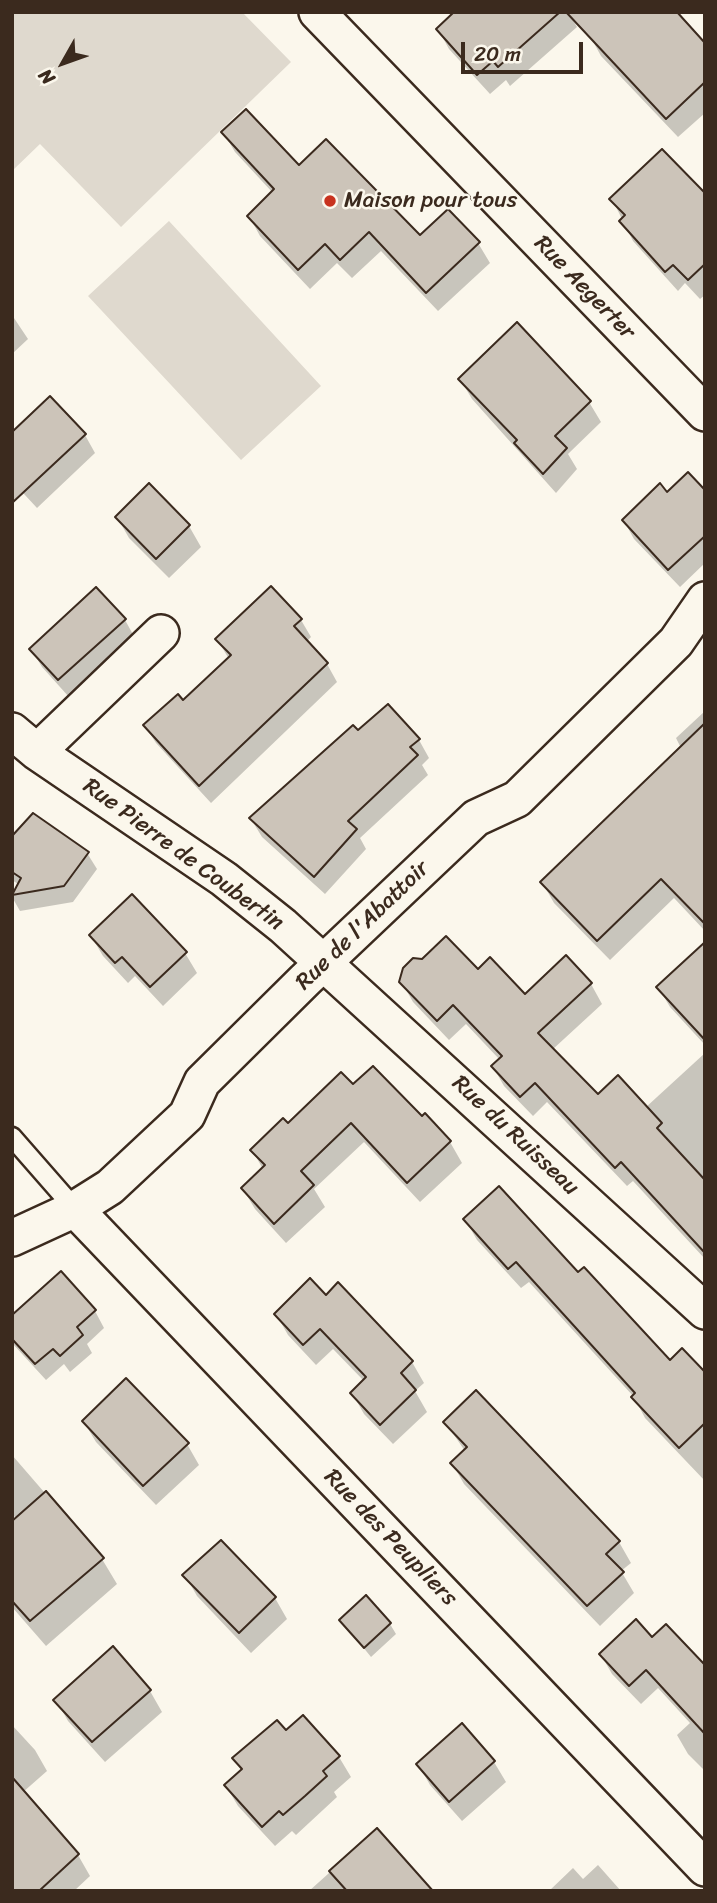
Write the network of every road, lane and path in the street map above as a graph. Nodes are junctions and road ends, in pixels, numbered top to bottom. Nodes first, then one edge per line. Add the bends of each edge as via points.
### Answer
1 (317, 12) edge
2 (705, 413) edge
3 (705, 600) edge
4 (161, 633) dead end
5 (25, 741) edge
6 (325, 961) junction
7 (12, 1137) edge
8 (75, 1209) junction
9 (12, 1238) edge
10 (705, 1311) edge
11 (705, 1868) edge

1 - 2 street, Rue Aegerter
3 - 6 street, Rue de l'Abattoir via 676,642 517,799 476,818
4 - 5 street, Rue Pierre de Coubertin
5 - 6 street, Rue Pierre de Coubertin via 224,879
6 - 8 street, Rue de l'Abattoir via 202,1082 187,1115 110,1187
6 - 10 street, Rue du Ruisseau
7 - 8 lane
8 - 9 street, Rue de l'Abattoir
8 - 11 street, Rue des Peupliers

